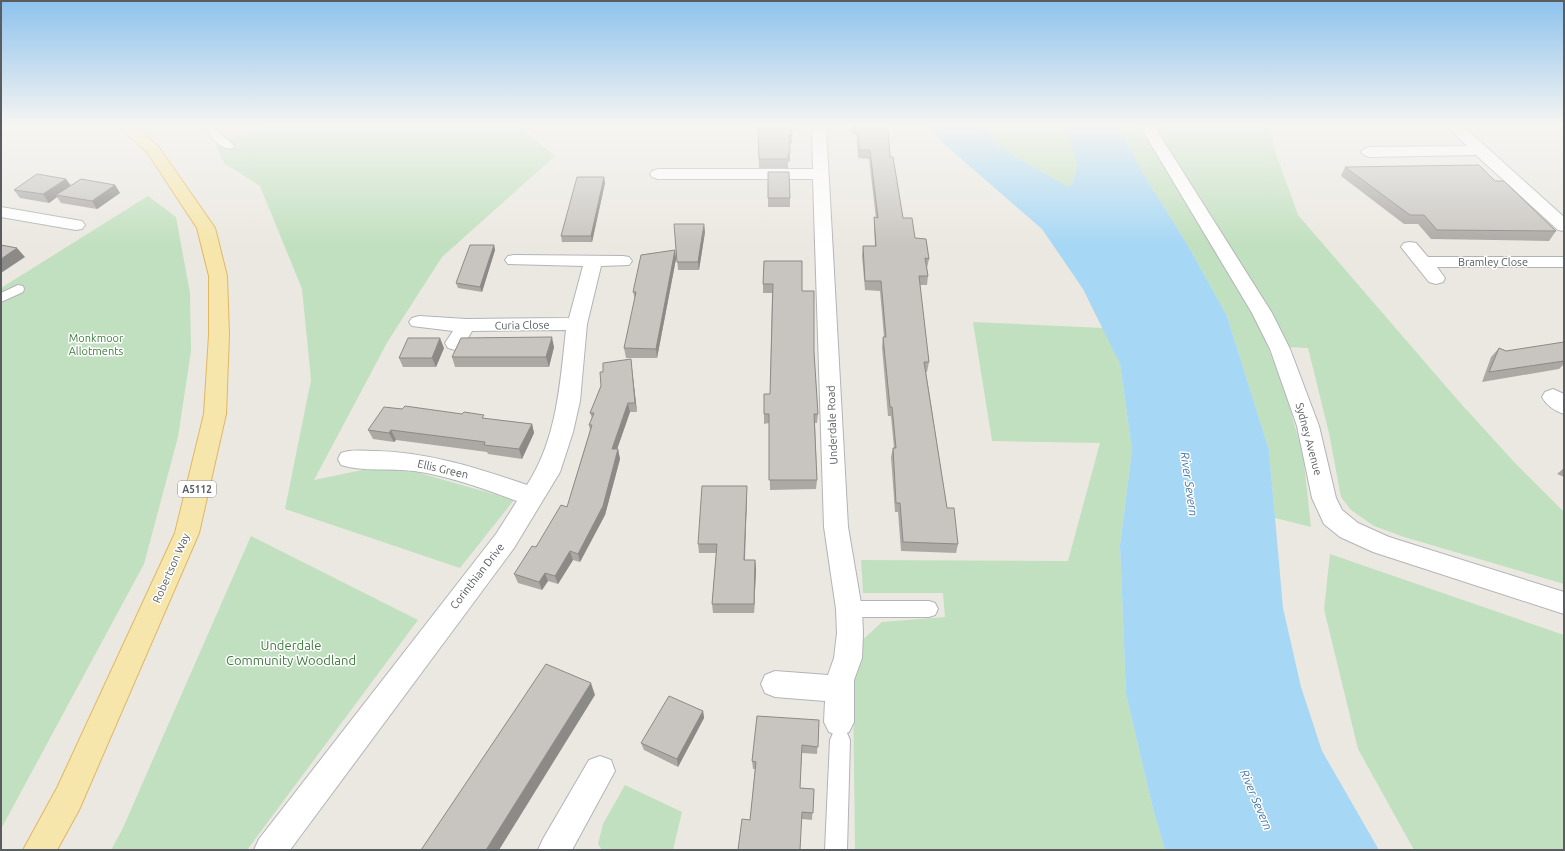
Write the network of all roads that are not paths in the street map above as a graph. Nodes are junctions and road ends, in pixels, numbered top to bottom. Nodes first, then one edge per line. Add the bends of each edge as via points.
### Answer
1 (164, 166) edge
2 (821, 166) edge
3 (1171, 166) edge
4 (1497, 166) edge
5 (658, 174) dead end
6 (821, 174) junction
7 (1, 212) edge
8 (76, 225) dead end
9 (1564, 226) edge
10 (1410, 247) dead end
11 (514, 260) dead end
12 (594, 261) junction
13 (623, 261) dead end
14 (1423, 262) junction
15 (1564, 262) edge
16 (1436, 278) dead end
17 (18, 289) dead end
18 (1, 298) edge
19 (419, 322) dead end
20 (577, 324) junction
21 (466, 325) junction
22 (455, 343) dead end
23 (349, 459) dead end
24 (533, 497) junction
25 (1564, 603) edge
26 (849, 609) junction
27 (929, 609) dead end
28 (775, 684) dead end
29 (839, 689) junction
30 (840, 731) joint
31 (600, 771) dead end
32 (39, 850) edge
33 (270, 850) edge
34 (554, 850) edge
35 (836, 850) edge

1 - 32 main road, Robertson Way / A5112 via 206,228 218,276 219,335 215,414 187,533 68,799
2 - 6 street, Underdale Road
3 - 25 street, Sydney Avenue via 1262,313 1280,349 1308,426 1324,498 1333,517 1349,530 1382,545
4 - 9 street
5 - 6 street
6 - 26 street, Underdale Road via 836,527
7 - 8 street
10 - 14 street
11 - 12 street
12 - 13 street
12 - 20 street, Corinthian Drive
14 - 15 street, Bramley Close
14 - 16 street
17 - 18 lane
19 - 21 street, Curia Close
20 - 21 street, Curia Close
20 - 24 street, Corinthian Drive via 569,401 562,432 548,472
21 - 22 street
23 - 24 street, Ellis Green via 424,463 471,475
24 - 33 street, Corinthian Drive via 504,541
26 - 27 lane
26 - 29 street, Underdale Road via 848,658
28 - 29 street
29 - 30 street, Underdale Road
30 - 35 lane
31 - 34 street

